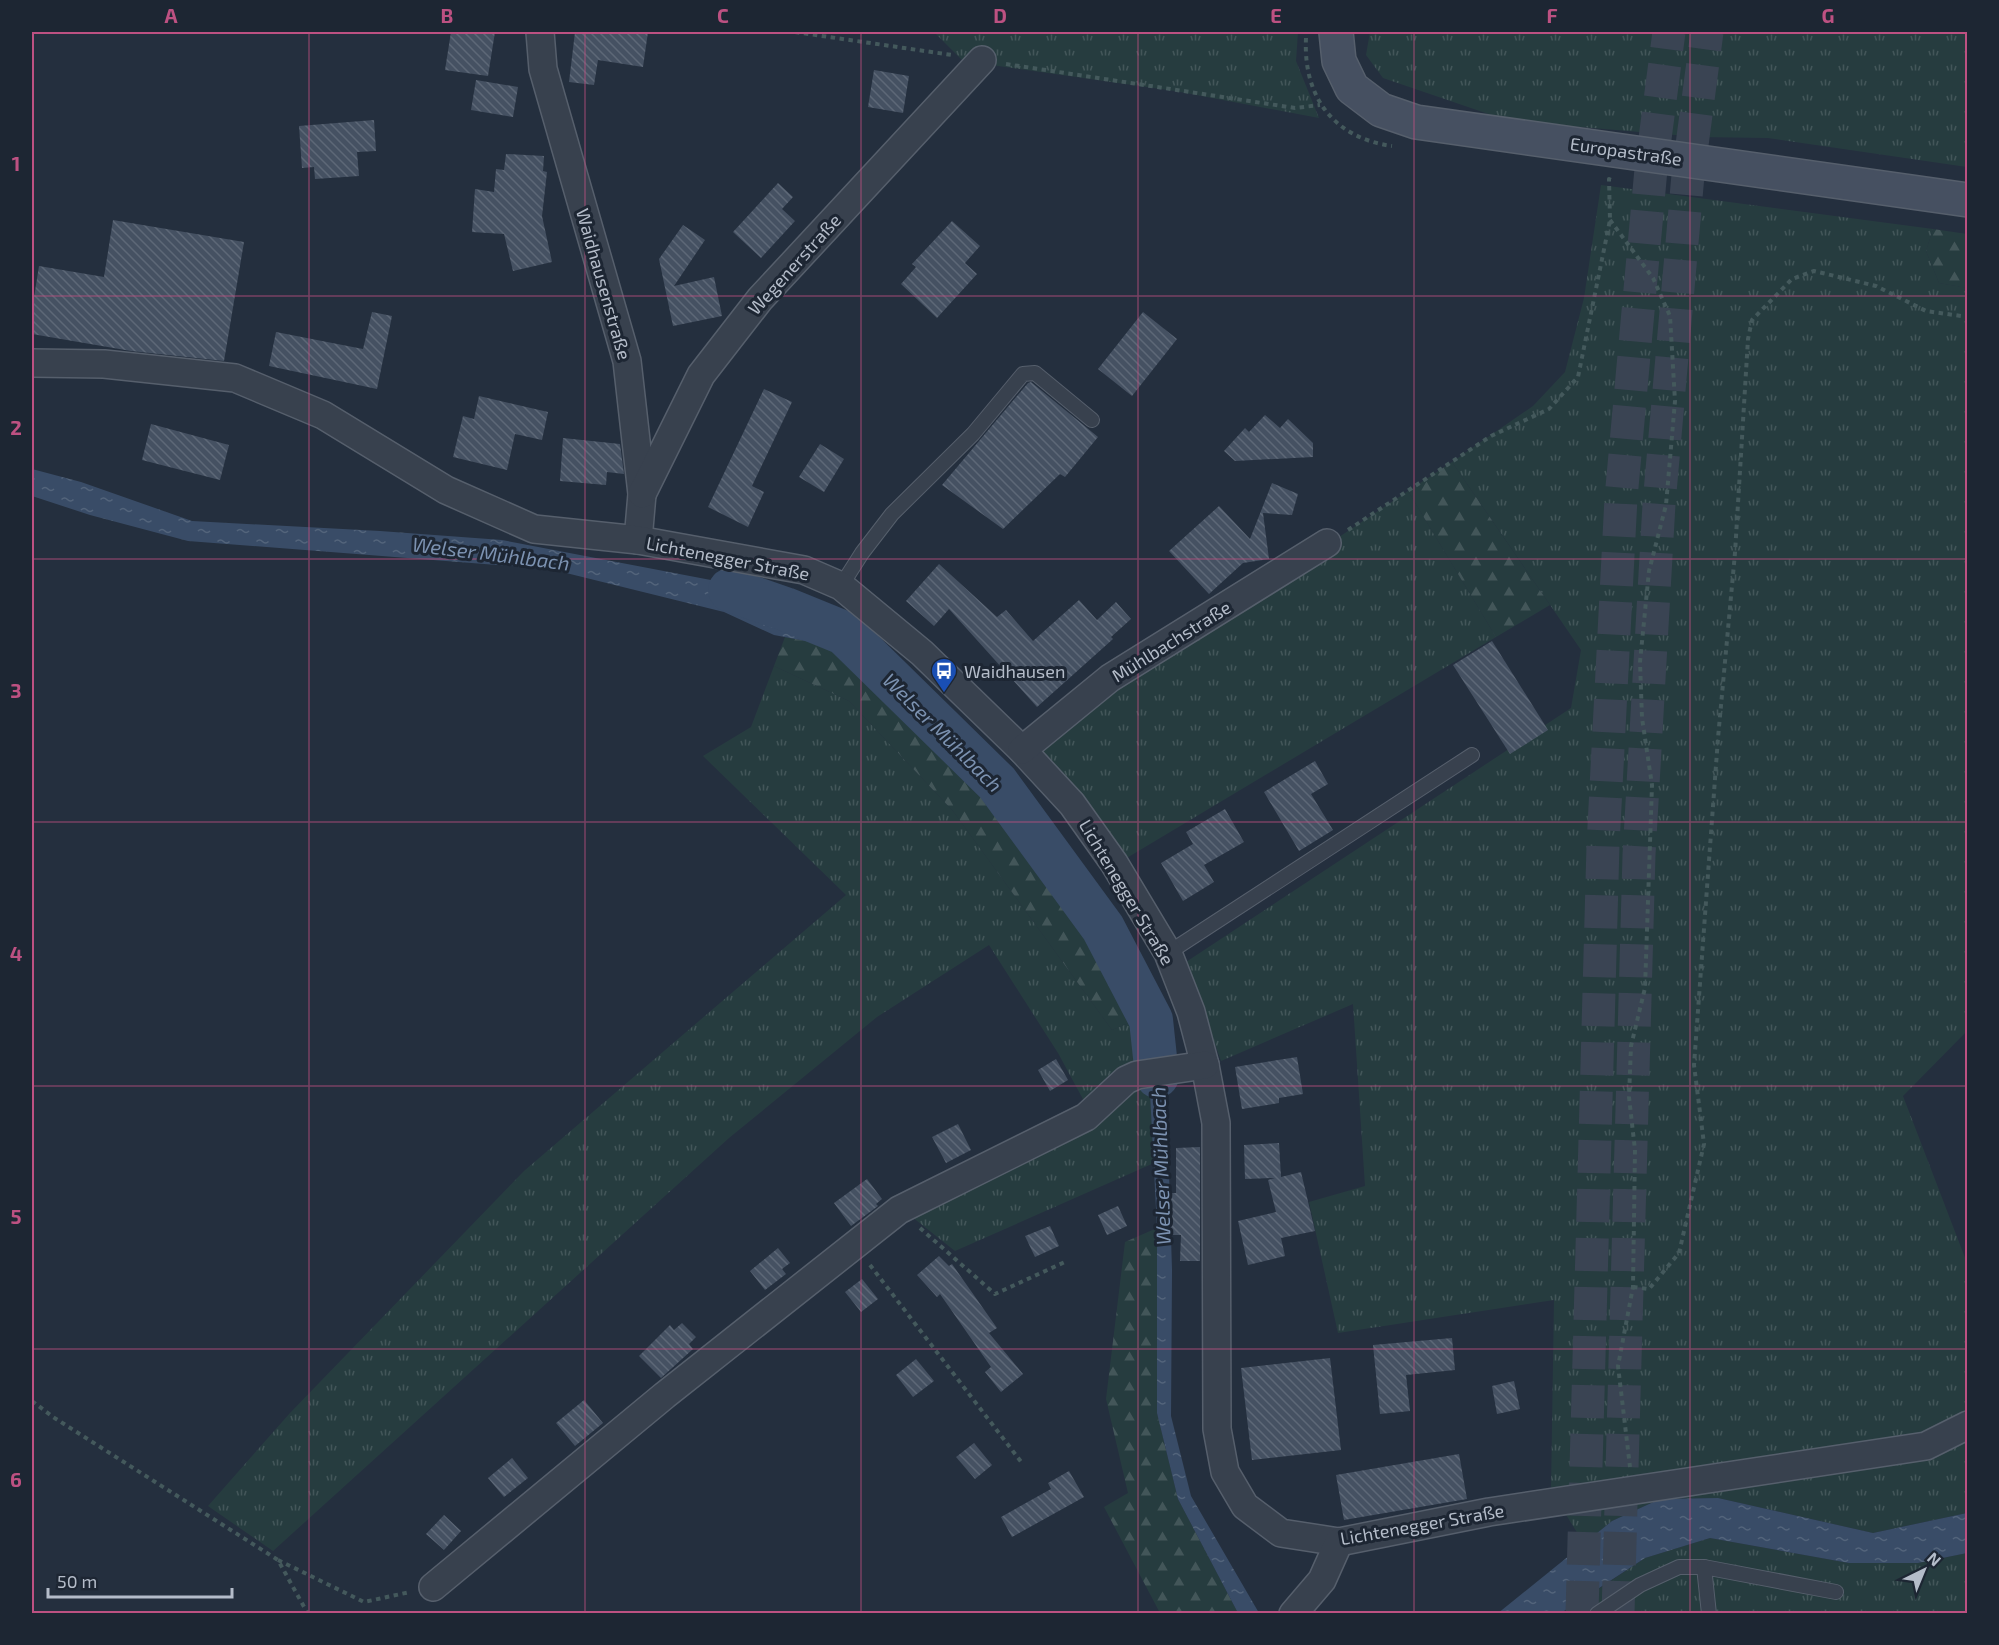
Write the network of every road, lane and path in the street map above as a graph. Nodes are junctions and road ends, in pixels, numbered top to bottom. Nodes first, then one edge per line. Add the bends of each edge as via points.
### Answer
1 (540, 32) edge
2 (795, 32) edge
3 (1336, 32) edge
4 (982, 60) junction
5 (1320, 105) dead end
6 (1620, 181) dead end
7 (1968, 200) edge
8 (1610, 219) junction
9 (1968, 317) edge
10 (32, 363) edge
11 (1092, 420) dead end
12 (642, 494) junction
13 (638, 540) junction
14 (1327, 543) joint
15 (841, 586) junction
16 (1022, 750) junction
17 (1472, 755) dead end
18 (1168, 953) junction
19 (1205, 1065) junction
20 (899, 1210) junction
21 (855, 1245) junction
22 (1067, 1261) dead end
23 (1633, 1287) junction
24 (32, 1401) edge
25 (1968, 1425) edge
26 (1022, 1463) dead end
27 (1634, 1489) junction
28 (1339, 1542) junction
29 (278, 1560) junction
30 (1704, 1567) junction
31 (433, 1587) joint
32 (1836, 1592) dead end
33 (1301, 1605) edge
34 (308, 1614) edge
35 (1597, 1614) edge
36 (1709, 1614) edge

1 - 12 street, Waidhausenstraße via 543,69 627,362
2 - 4 path
3 - 7 street, Europastraße via 1339,61 1352,88 1381,110 1416,122
4 - 5 path via 1295,108
4 - 12 street, Wegenerstraße via 753,307 701,375
6 - 8 path via 1609,179
8 - 14 path via 1578,377 1549,409 1491,436
8 - 23 path via 1653,278 1670,316 1675,400 1666,505 1649,571 1640,662 1642,718 1652,785 1645,988 1631,1046 1629,1097 1635,1150
9 - 23 path via 1926,311 1876,286 1814,271 1792,279 1752,320 1694,1065 1704,1144 1679,1253 1649,1289
10 - 13 street, Lichtenegger Straße via 104,363 235,378 323,415 446,490 534,528
11 - 15 lane via 1035,373 1023,374 973,434 892,514
12 - 13 street, Waidhausenstraße
13 - 15 street, Lichtenegger Straße via 804,570
14 - 16 street, Mühlbachstraße via 1110,678
15 - 16 street, Lichtenegger Straße via 922,653
16 - 18 street, Lichtenegger Straße via 1072,804 1114,863
17 - 18 lane
18 - 19 street, Lichtenegger Straße via 1191,1012
19 - 20 street via 1137,1074 1086,1117
19 - 28 street, Lichtenegger Straße via 1216,1123 1217,1429 1225,1472 1245,1506 1281,1533
20 - 21 street
20 - 22 path via 995,1294
21 - 26 path
21 - 31 street via 664,1395
23 - 27 path via 1618,1366
24 - 29 path
25 - 27 street, Lichtenegger Straße via 1926,1446
27 - 28 street, Lichtenegger Straße via 1489,1512
28 - 33 street via 1322,1580
29 - 31 path via 364,1602
29 - 34 path
30 - 32 lane
30 - 35 lane via 1679,1567 1640,1585
30 - 36 lane

